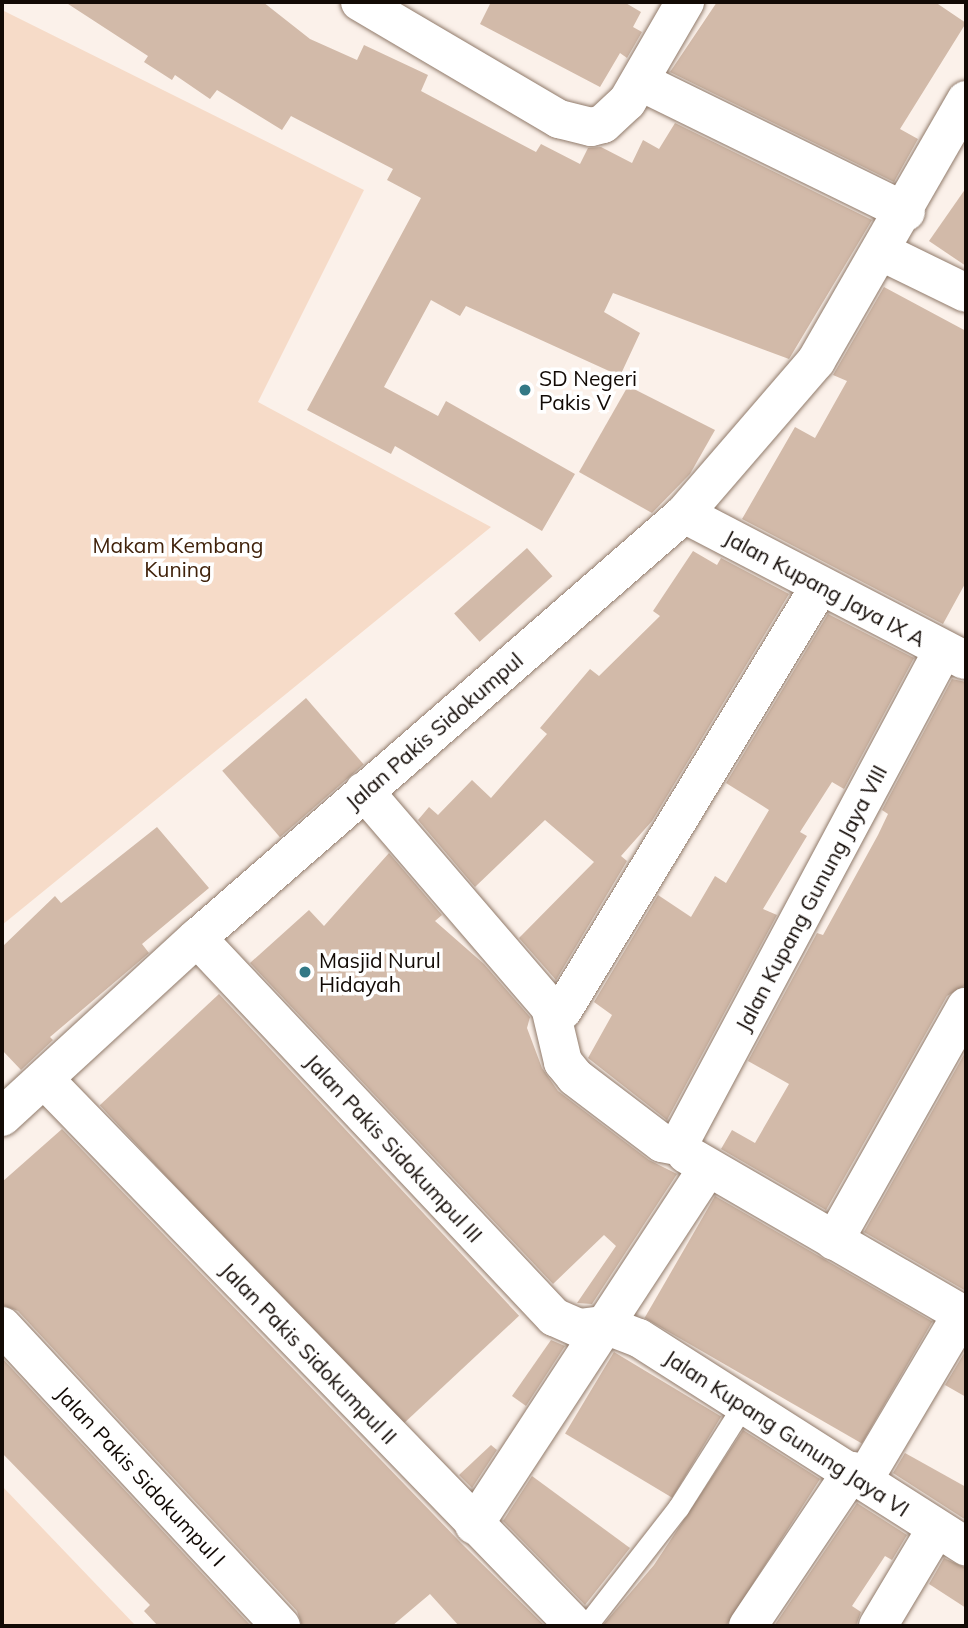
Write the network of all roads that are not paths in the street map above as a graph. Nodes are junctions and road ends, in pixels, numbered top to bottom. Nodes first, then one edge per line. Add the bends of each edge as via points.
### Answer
1 (360, 2) edge
2 (685, 2) edge
3 (642, 82) junction
4 (966, 100) edge
5 (906, 212) junction
6 (882, 252) junction
7 (966, 293) edge
8 (684, 514) junction
9 (819, 587) junction
10 (955, 655) edge
11 (365, 791) junction
12 (197, 938) junction
13 (550, 1007) junction
14 (966, 1007) edge
15 (44, 1079) junction
16 (2, 1117) edge
17 (693, 1157) junction
18 (834, 1241) junction
19 (964, 1315) edge
20 (606, 1325) junction
21 (2, 1326) edge
22 (744, 1404) junction
23 (858, 1475) junction
24 (474, 1525) junction
25 (951, 1537) edge
26 (281, 1626) edge
27 (575, 1626) edge
28 (586, 1626) edge
29 (748, 1626) edge
30 (878, 1626) edge

1 - 3 street via 577,126 603,124
2 - 3 street
3 - 5 street
4 - 5 street, Jalan Pakis Sidokumpul
5 - 6 street, Jalan Pakis Sidokumpul
6 - 7 street
6 - 8 street, Jalan Pakis Sidokumpul via 841,323 771,416
8 - 9 street, Jalan Kupang Jaya IX A
8 - 11 street, Jalan Pakis Sidokumpul
9 - 10 street, Jalan Kupang Jaya IX A
9 - 13 street via 571,1002 557,1012
10 - 17 street, Jalan Kupang Gunung Jaya VIII
11 - 12 street, Jalan Pakis Sidokumpul
11 - 13 street
12 - 15 street, Jalan Pakis Sidokumpul
12 - 20 street, Jalan Pakis Sidokumpul III via 554,1317 579,1328
13 - 17 street via 564,1062 575,1077 646,1133
14 - 18 street
15 - 16 street, Jalan Pakis Sidokumpul
15 - 24 street, Jalan Pakis Sidokumpul II
17 - 18 street
17 - 20 street, Jalan Kupang Gunung Jaya VIII
18 - 19 street
19 - 23 street
20 - 22 street, Jalan Kupang Gunung Jaya VI via 639,1338
20 - 24 street, Jalan Kupang Gunung Jaya VIII
21 - 26 street, Jalan Pakis Sidokumpul I
22 - 23 street, Jalan Kupang Gunung Jaya VI
22 - 28 lane via 678,1508
23 - 25 street, Jalan Kupang Gunung Jaya VI
23 - 29 street
24 - 27 street, Jalan Pakis Sidokumpul II
25 - 30 street

